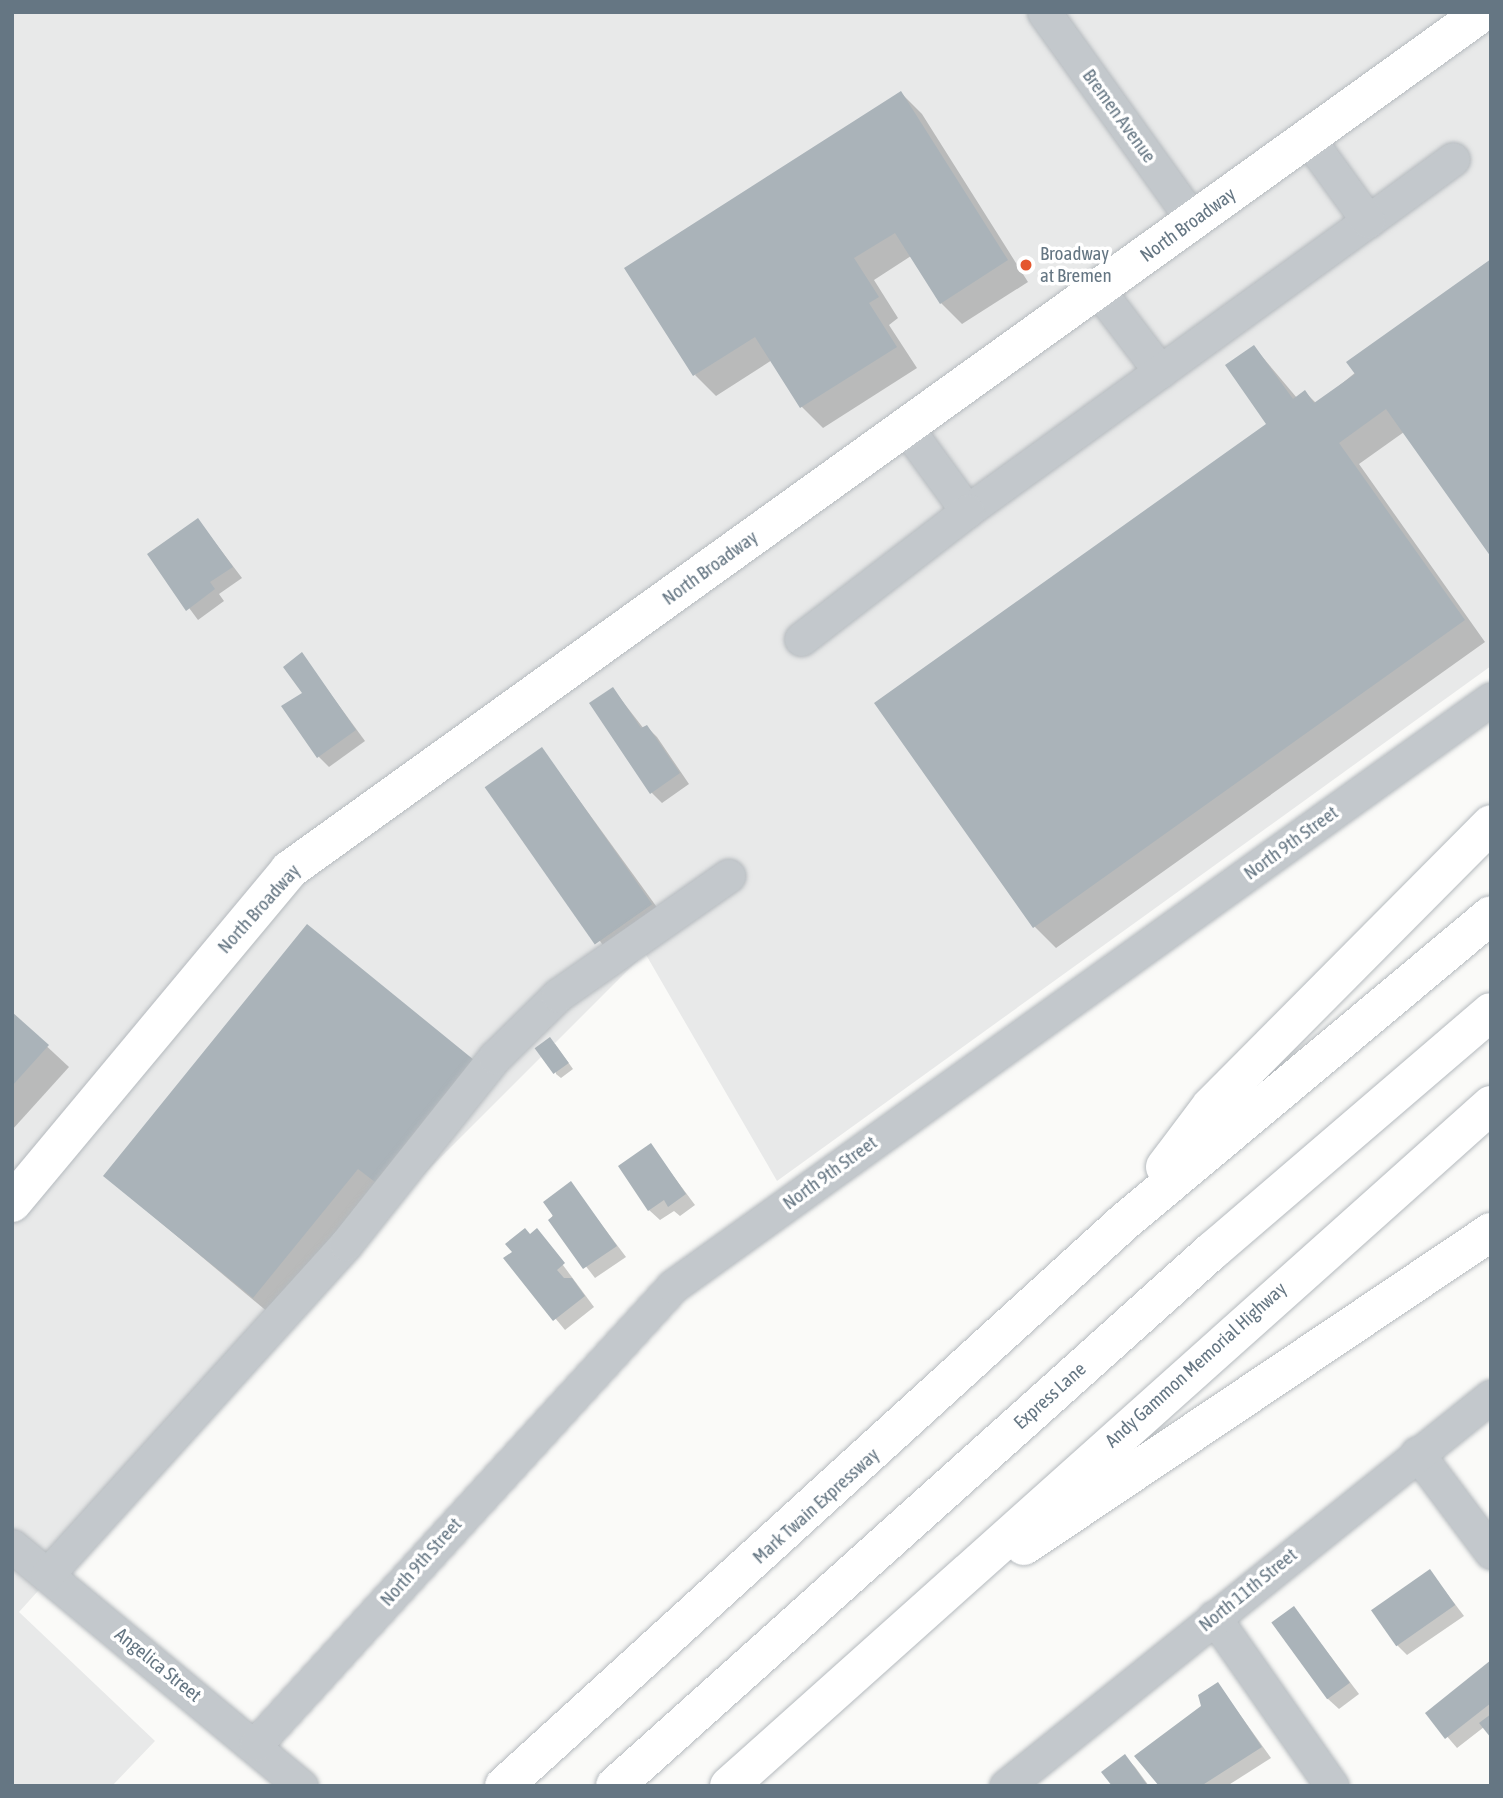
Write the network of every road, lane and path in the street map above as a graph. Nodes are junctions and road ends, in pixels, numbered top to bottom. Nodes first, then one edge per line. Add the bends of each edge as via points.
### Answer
1 (1044, 12) edge
2 (1483, 12) edge
3 (1308, 138) junction
4 (1453, 159) dead end
5 (1193, 220) junction
6 (1368, 221) junction
7 (1099, 291) junction
8 (1160, 371) junction
9 (906, 427) junction
10 (967, 511) junction
11 (801, 639) dead end
12 (1491, 699) edge
13 (1491, 824) edge
14 (728, 876) dead end
15 (1491, 915) edge
16 (1491, 1012) edge
17 (1491, 1105) edge
18 (12, 1203) edge
19 (1124, 1222) junction
20 (1491, 1232) edge
21 (1491, 1396) edge
22 (1417, 1453) junction
23 (12, 1546) edge
24 (1491, 1552) edge
25 (47, 1575) junction
26 (1214, 1617) junction
27 (904, 1628) junction
28 (256, 1744) junction
29 (1012, 1784) edge
30 (301, 1786) edge
31 (504, 1786) edge
32 (615, 1786) edge
33 (729, 1786) edge
34 (1332, 1786) edge

1 - 5 street, Bremen Avenue
2 - 3 main road, North Broadway
3 - 5 main road, North Broadway
3 - 6 street
4 - 6 street
5 - 7 main road, North Broadway
6 - 8 street
7 - 8 street
7 - 9 main road, North Broadway
8 - 10 street
9 - 10 street
9 - 18 main road, North Broadway via 289,870
10 - 11 street
12 - 28 street, North 9th Street via 673,1286
13 - 19 main road via 1211,1106
14 - 25 street via 558,995 495,1057 346,1244
15 - 19 main road
16 - 32 main road, Express Lane via 1222,1242
17 - 27 main road, Andy Gammon Memorial Highway
19 - 31 main road, Mark Twain Expressway
20 - 27 main road
21 - 22 street, North 11th Street
22 - 24 street
22 - 26 street, North 11th Street
23 - 25 street, Angelica Street
25 - 28 street, Angelica Street
26 - 29 street, North 11th Street
26 - 34 street
27 - 33 main road
28 - 30 street, Angelica Street

